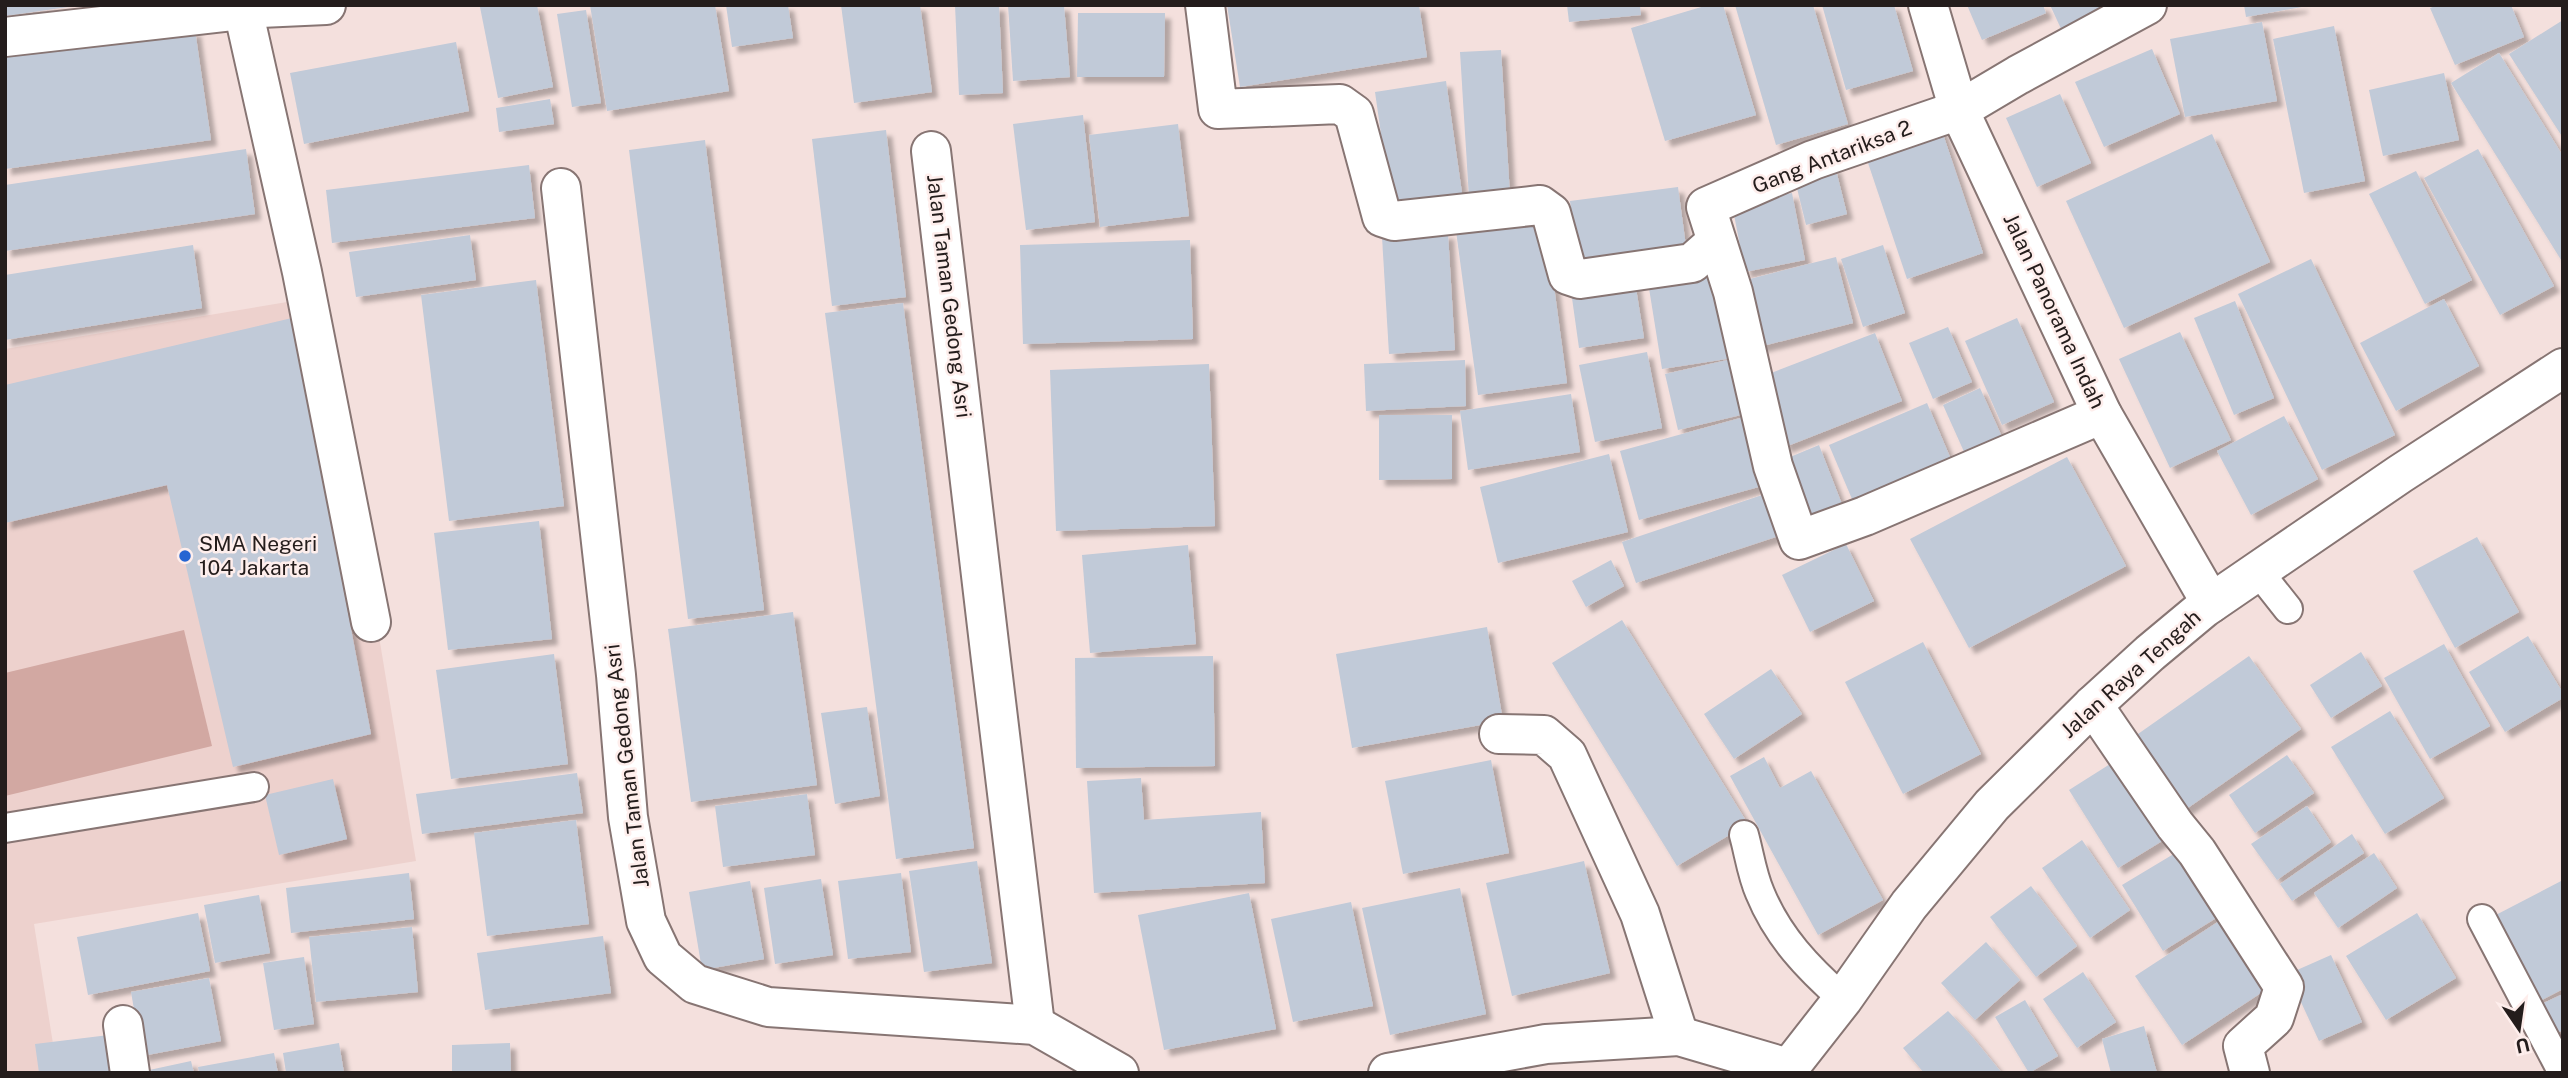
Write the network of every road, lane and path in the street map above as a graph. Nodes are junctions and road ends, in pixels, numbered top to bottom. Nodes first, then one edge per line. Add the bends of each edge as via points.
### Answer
1 (326, 5) edge
2 (1205, 5) edge
3 (1928, 5) edge
4 (2147, 5) edge
5 (242, 8) edge
6 (5, 37) edge
7 (1959, 110) junction
8 (931, 151) dead end
9 (561, 188) dead end
10 (1718, 246) junction
11 (2563, 368) edge
12 (2102, 414) junction
13 (2258, 571) junction
14 (2211, 603) junction
15 (2288, 609) dead end
16 (371, 622) dead end
17 (2093, 705) junction
18 (1499, 734) dead end
19 (254, 787) dead end
20 (5, 828) edge
21 (1744, 835) dead end
22 (2482, 919) dead end
23 (1843, 999) junction
24 (123, 1025) dead end
25 (1035, 1025) junction
26 (1679, 1035) junction
27 (1786, 1070) edge
28 (130, 1073) edge
29 (1119, 1073) edge
30 (1388, 1073) edge
31 (2250, 1073) edge
32 (2563, 1073) edge

1 - 5 street
2 - 10 street via 1218,109 1340,104 1354,114 1382,217 1394,220 1540,205 1551,213 1568,275 1580,279 1692,263
3 - 7 street, Jalan Panorama Indah
4 - 7 street, Gang Antariksa 2
5 - 6 street
5 - 16 street via 302,272
7 - 10 street, Gang Antariksa 2 via 1813,160 1706,207
7 - 12 street, Jalan Panorama Indah
8 - 25 street, Jalan Taman Gedong Asri
9 - 25 street, Jalan Taman Gedong Asri via 628,817 646,921 663,957 695,984 768,1007
10 - 12 street via 1773,466 1799,540
11 - 13 street, Jalan Raya Tengah
12 - 14 street, Jalan Panorama Indah
13 - 14 street, Jalan Raya Tengah
13 - 15 lane
14 - 17 street, Jalan Raya Tengah
17 - 23 street, Jalan Raya Tengah via 1992,805 1909,905
17 - 31 street via 2197,852 2284,987 2274,1018 2243,1046
18 - 26 street via 1544,735 1567,755 1640,914
19 - 20 lane
21 - 23 lane via 1759,891 1782,936 1810,970
22 - 32 lane
23 - 27 street, Jalan Raya Tengah
24 - 28 street
25 - 29 street, Jalan Taman Gedong Asri
26 - 27 street
26 - 30 street via 1546,1044

